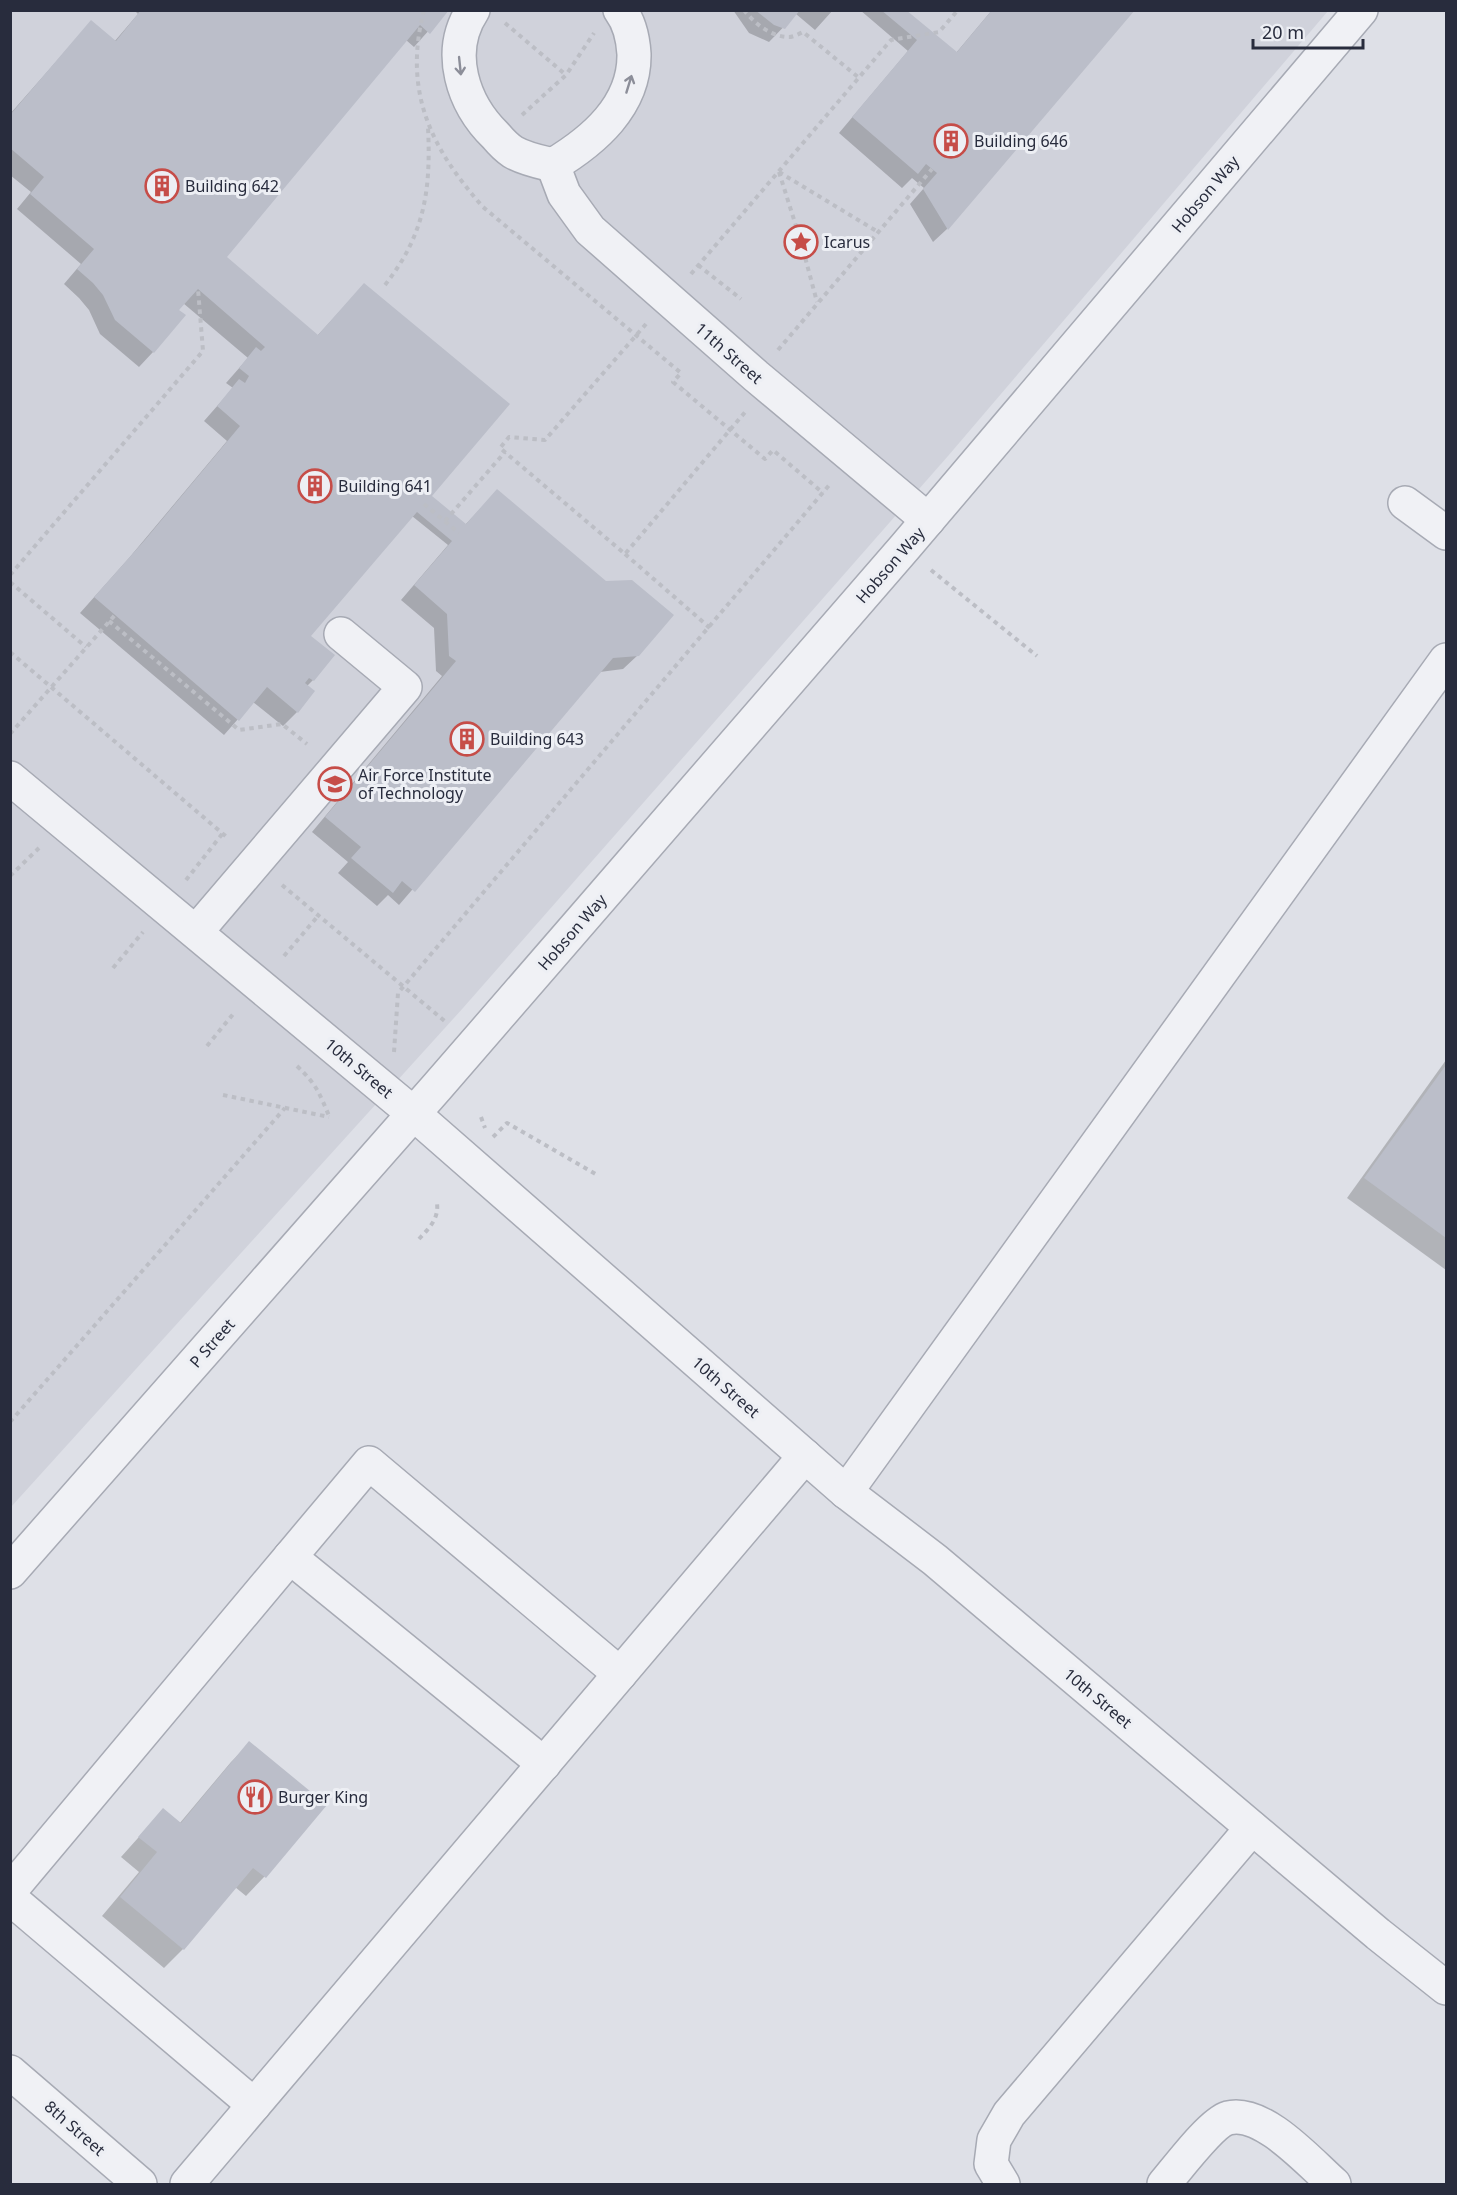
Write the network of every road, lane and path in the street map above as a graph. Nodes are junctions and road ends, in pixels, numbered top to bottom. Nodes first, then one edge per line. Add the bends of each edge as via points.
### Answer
1 (424, 10) edge
2 (744, 10) edge
3 (958, 10) edge
4 (1361, 10) edge
5 (487, 15) edge
6 (609, 18) edge
7 (566, 75) junction
8 (858, 77) junction
9 (427, 123) junction
10 (498, 138) junction
11 (553, 165) junction
12 (932, 169) dead end
13 (778, 171) junction
14 (878, 232) junction
15 (698, 266) junction
16 (385, 285) dead end
17 (198, 289) dead end
18 (741, 299) dead end
19 (668, 300) junction
20 (817, 303) junction
21 (636, 335) junction
22 (762, 381) junction
23 (731, 429) junction
24 (505, 452) junction
25 (1405, 503) dead end
26 (424, 504) dead end
27 (928, 520) junction
28 (445, 521) junction
29 (459, 533) dead end
30 (1446, 533) edge
31 (625, 554) junction
32 (931, 569) dead end
33 (10, 575) edge
34 (10, 582) edge
35 (115, 615) dead end
36 (110, 621) junction
37 (710, 628) junction
38 (341, 634) dead end
39 (86, 647) junction
40 (1038, 656) dead end
41 (1446, 660) edge
42 (10, 734) edge
43 (307, 744) dead end
44 (10, 778) edge
45 (223, 833) dead end
46 (180, 886) dead end
47 (318, 916) dead end
48 (143, 932) dead end
49 (196, 932) junction
50 (284, 956) dead end
51 (113, 968) dead end
52 (234, 1013) dead end
53 (207, 1046) dead end
54 (394, 1053) dead end
55 (223, 1095) dead end
56 (285, 1108) junction
57 (414, 1114) junction
58 (481, 1117) dead end
59 (330, 1118) dead end
60 (599, 1176) dead end
61 (437, 1203) dead end
62 (419, 1239) dead end
63 (10, 1422) edge
64 (805, 1456) junction
65 (846, 1492) junction
66 (290, 1557) junction
67 (10, 1572) edge
68 (620, 1674) junction
69 (544, 1764) junction
70 (1252, 1828) junction
71 (10, 1891) edge
72 (10, 1898) edge
73 (1446, 1988) edge
74 (10, 2072) edge
75 (254, 2105) junction
76 (140, 2184) edge
77 (187, 2184) edge
78 (1003, 2184) edge
79 (1164, 2184) edge
80 (1334, 2184) edge

1 - 9 path via 416,73
2 - 8 path via 753,22 770,32 790,37 803,32
3 - 8 path via 939,33 891,40
4 - 27 street, Hobson Way
5 - 7 path
5 -> 10 street via 467,19 459,56 469,101
6 - 7 path
11 -> 6 street via 598,132 618,110 629,87 634,66 633,37
7 - 10 path
8 - 13 path
9 - 16 path via 429,171 425,202 412,245
9 - 21 path via 449,163 483,207
10 - 11 street via 512,152
11 - 19 street, 11th Street via 564,194 590,230
12 - 14 path
13 - 14 path
13 - 15 path
13 - 20 path
14 - 20 path
15 - 18 path
15 - 19 path
17 - 33 path via 203,351
19 - 21 path
19 - 22 street, 11th Street
20 - 22 path
21 - 23 path via 681,373 673,382
21 - 24 path via 545,440 509,437 500,448
22 - 23 path
22 - 27 street, 11th Street
23 - 31 path
23 - 37 path via 765,459 773,450 823,493
24 - 28 path
24 - 31 path
25 - 30 street
26 - 28 path
27 - 57 street, Hobson Way
28 - 29 path
31 - 37 path
32 - 40 path
34 - 39 path
35 - 36 path
36 - 39 path
36 - 43 path via 239,730 282,724
37 - 54 path via 398,993
38 - 49 street via 405,687
39 - 42 path
41 - 65 street
44 - 49 street, 10th Street
45 - 46 path
47 - 50 path
48 - 51 path
49 - 57 street, 10th Street
52 - 53 path
55 - 56 path
56 - 59 path
56 - 63 path
57 - 64 street, 10th Street
57 - 67 street, P Street
58 - 60 path via 490,1139 507,1123
61 - 62 path via 434,1222
64 - 65 street, 10th Street
64 - 68 street
65 - 70 street, 10th Street via 935,1560
66 - 68 street via 369,1463
66 - 69 street
66 - 71 street
68 - 69 street
69 - 75 street
70 - 73 street, 10th Street
70 - 78 street via 1009,2114 994,2140 992,2164
72 - 75 street
74 - 76 street, 8th Street
75 - 77 street
79 - 80 street via 1209,2131 1227,2118 1251,2118 1270,2127

